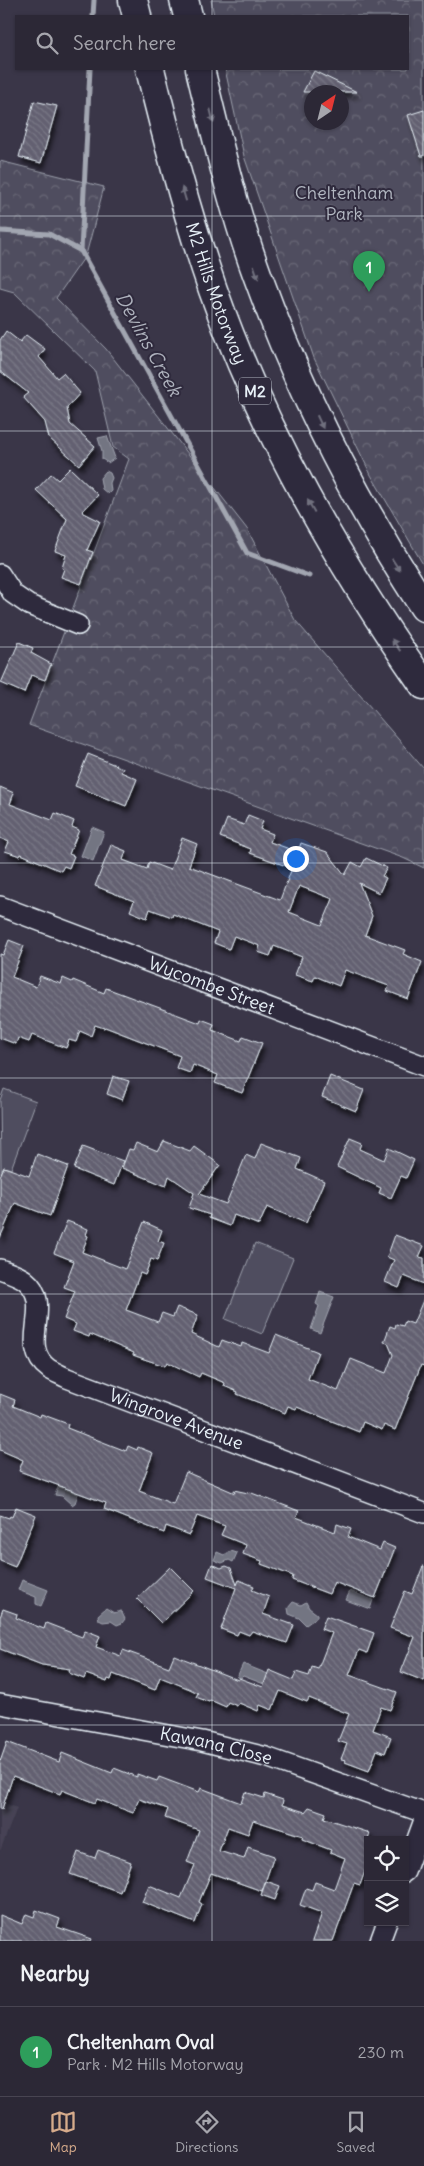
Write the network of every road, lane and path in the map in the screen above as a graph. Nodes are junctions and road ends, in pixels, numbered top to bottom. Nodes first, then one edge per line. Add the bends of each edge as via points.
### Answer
1 (133, 0) edge
2 (184, 0) edge
3 (137, 15) edge
4 (188, 15) edge
5 (150, 70) edge
6 (200, 70) edge
7 (0, 574) edge
8 (424, 608) edge
9 (78, 625) dead end
10 (424, 685) edge
11 (0, 906) edge
12 (424, 1066) edge
13 (0, 1269) edge
14 (424, 1513) edge
15 (0, 1704) edge
16 (424, 1813) edge
17 (424, 1820) edge
18 (413, 1868) edge
19 (386, 1926) edge
20 (380, 1941) edge

1 - 3 highway
2 - 4 highway
10 -> 5 highway, M2 Hills Motorway / M2 via 336,551 276,438 213,290 165,131
6 -> 8 highway, M2 via 241,228 279,329 351,487
7 - 9 street via 12,594 28,605
11 - 12 street, Wycombe Street
13 - 14 street, Wingrove Avenue via 25,1280 35,1292 39,1302 34,1345 49,1369
15 - 16 street, Kawana Close via 202,1741 266,1757
17 - 18 street
19 - 20 street

